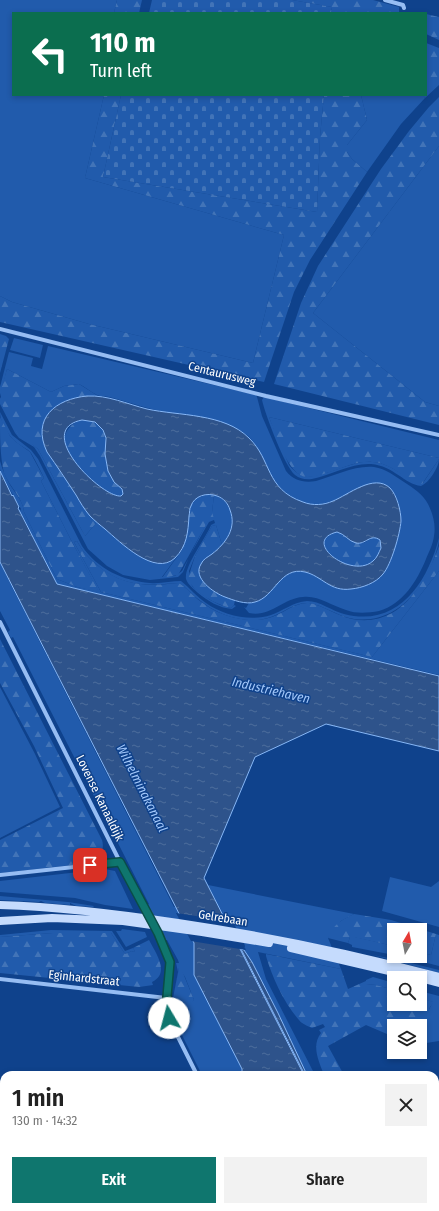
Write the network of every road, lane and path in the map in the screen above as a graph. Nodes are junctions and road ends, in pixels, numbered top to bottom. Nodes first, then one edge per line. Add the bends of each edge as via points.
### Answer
1 (385, 0) edge
2 (404, 8) dead end
3 (0, 329) edge
4 (439, 435) edge
5 (0, 622) edge
6 (120, 862) junction
7 (0, 875) edge
8 (0, 905) edge
9 (121, 918) junction
10 (0, 921) edge
11 (351, 958) junction
12 (396, 971) edge
13 (439, 977) edge
14 (0, 979) edge
15 (427, 980) edge
16 (439, 983) edge
17 (166, 998) junction
18 (195, 1071) edge

1 - 2 street via 403,5
3 - 4 street, Centaurusweg via 266,396
5 - 6 street, Lovense Kanaaldijk
6 - 7 street
6 - 17 street, Lovense Kanaaldijk via 158,933 170,962
8 - 9 street, Gelrebaan via 41,906
9 - 10 street, Gelrebaan
9 - 11 street, Gelrebaan
11 - 12 street, Gelrebaan
11 - 13 street, Gelrebaan
14 - 17 street, Eginhardstraat
15 - 16 street, Gelrebaan
17 - 18 street, Lovense Kanaaldijk via 166,1008 173,1027

